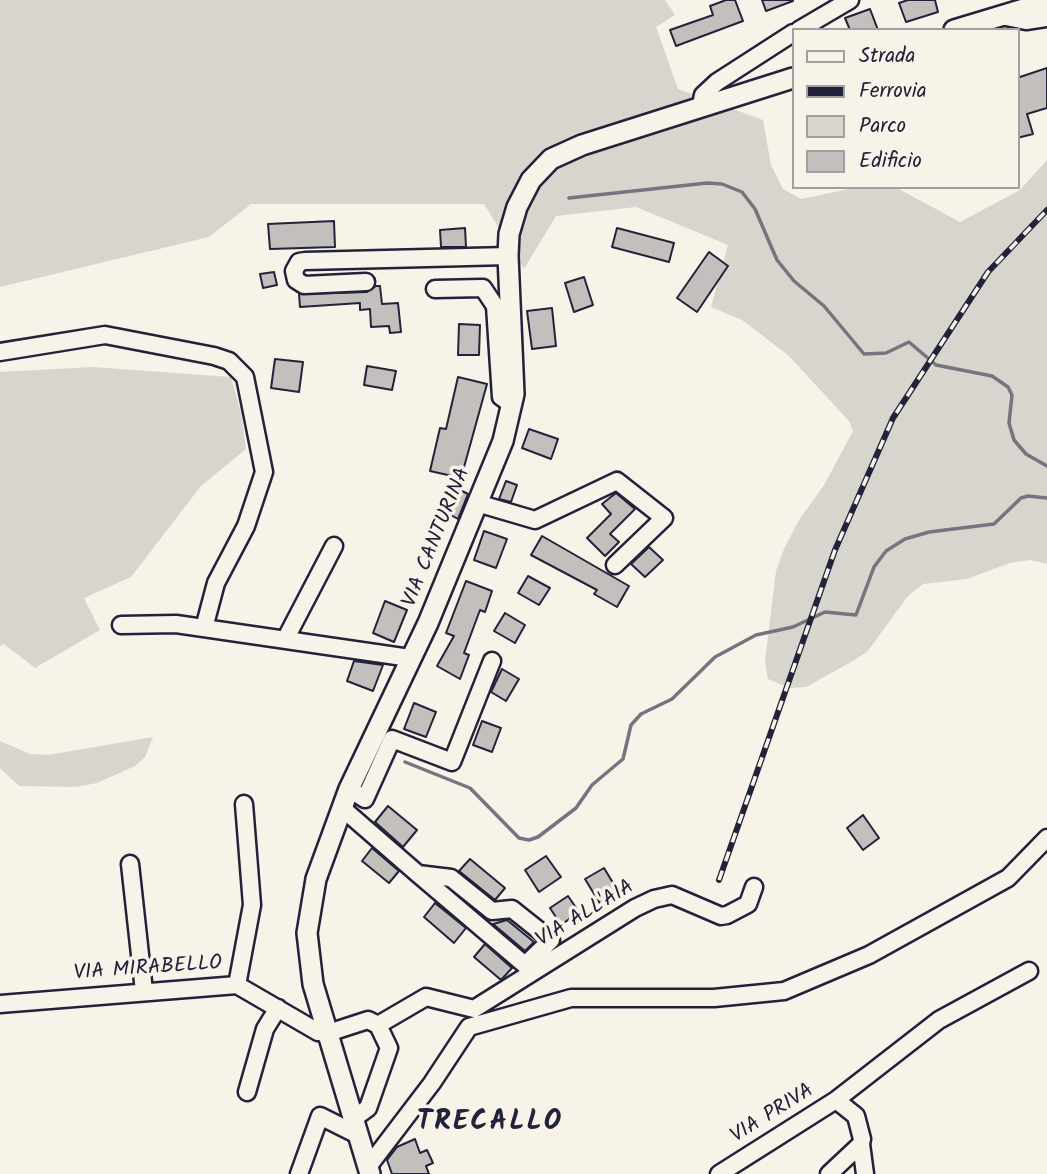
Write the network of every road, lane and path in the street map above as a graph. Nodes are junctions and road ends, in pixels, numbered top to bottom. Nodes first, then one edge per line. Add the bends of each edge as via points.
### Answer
1 (850, 0) edge
2 (1047, 2) edge
3 (1001, 16) junction
4 (1047, 18) edge
5 (802, 28) edge
6 (961, 28) edge
7 (792, 34) edge
8 (792, 78) edge
9 (701, 106) junction
10 (508, 256) junction
11 (366, 282) dead end
12 (435, 289) dead end
13 (0, 352) edge
14 (511, 404) junction
15 (477, 503) junction
16 (334, 545) dead end
17 (615, 565) dead end
18 (121, 625) dead end
19 (204, 628) junction
20 (285, 640) junction
21 (410, 658) junction
22 (492, 661) dead end
23 (349, 789) junction
24 (244, 804) dead end
25 (342, 808) junction
26 (1047, 838) edge
27 (130, 864) dead end
28 (418, 874) junction
29 (754, 887) dead end
30 (1030, 971) dead end
31 (237, 985) junction
32 (144, 991) junction
33 (0, 1004) edge
34 (278, 1008) junction
35 (378, 1025) junction
36 (328, 1033) junction
37 (247, 1092) dead end
38 (836, 1100) junction
39 (356, 1127) junction
40 (861, 1144) junction
41 (369, 1170) edge
42 (299, 1174) edge
43 (719, 1174) edge
44 (828, 1174) edge
45 (864, 1174) edge

1 - 5 street
2 - 3 main road
3 - 4 street via 1026,21
3 - 6 main road
7 - 9 street via 717,82 703,95
8 - 9 main road, VIA CANTURINA
9 - 10 main road, VIA CANTURINA via 551,159 531,180 517,207
10 - 11 street via 305,261 294,271 296,280 304,285
10 - 14 main road, VIA CANTURINA
12 - 14 street via 483,288 495,306 502,397
13 - 19 street via 105,335 214,356 229,361 245,377 264,472 246,526 216,583
14 - 15 main road, VIA CANTURINA via 503,441
15 - 17 street via 535,520 617,481 664,518
15 - 21 main road, VIA CANTURINA
16 - 20 street
18 - 19 street
19 - 20 street
20 - 21 street
21 - 23 main road, VIA CANTURINA
22 - 23 street via 452,762 392,739 365,799
23 - 25 main road, VIA CANTURINA
24 - 31 street via 252,905
25 - 28 street
25 - 36 main road, VIA CANTURINA via 316,879 307,933 313,984
26 - 41 street via 1008,877 869,956 784,991 714,998 570,998 469,1027
27 - 32 street
28 - 28 street via 526,965 551,940 512,909 492,911 451,878
29 - 35 street, VIA ALL'AIA via 748,904 727,915 672,895 635,908 474,1009 426,997
30 - 38 street via 939,1020
31 - 32 street, VIA MIRABELLO
31 - 34 street, VIA MIRABELLO
32 - 33 street, VIA MIRABELLO
34 - 36 street, VIA MIRABELLO via 310,1030
34 - 37 street via 265,1030
35 - 36 street via 368,1020
35 - 39 street via 389,1048 368,1108
36 - 39 main road, VIA CANTURINA
38 - 40 street, VIA PRIVA via 856,1116
38 - 43 street, VIA PRIVA
39 - 41 main road, VIA CANTURINA
39 - 42 street via 320,1116
40 - 44 street
40 - 45 street, VIA PRIVA

